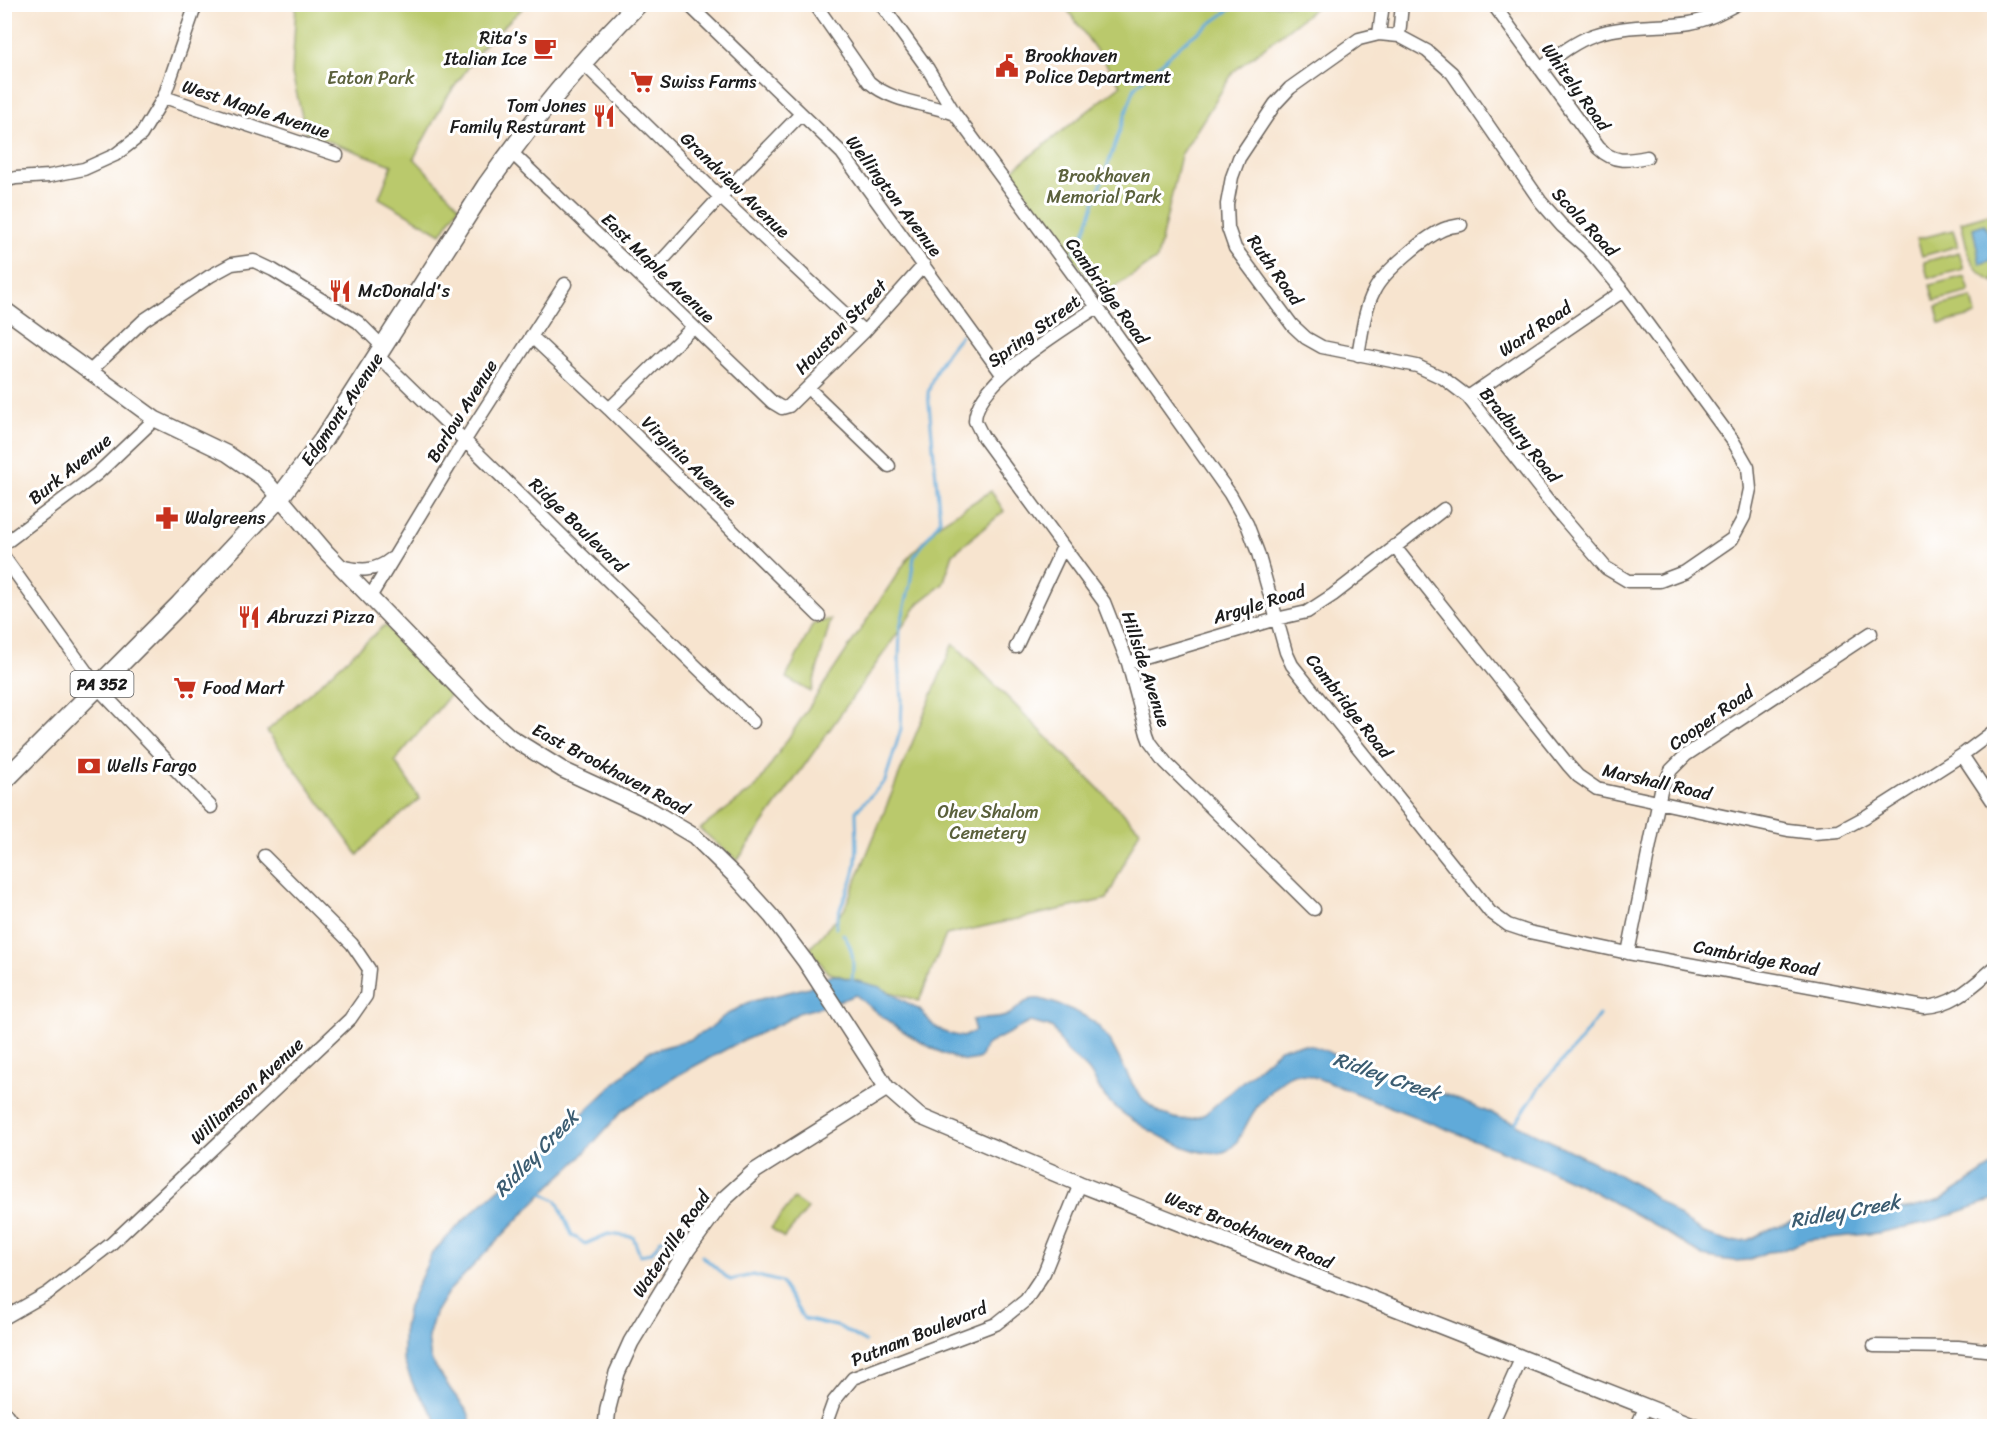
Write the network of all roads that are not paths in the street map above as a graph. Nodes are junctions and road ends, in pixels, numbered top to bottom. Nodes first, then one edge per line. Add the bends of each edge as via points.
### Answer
1 (196, 4) edge
2 (638, 4) edge
3 (688, 4) edge
4 (815, 4) edge
5 (881, 4) edge
6 (1383, 4) edge
7 (1402, 4) edge
8 (1493, 4) edge
9 (1737, 4) edge
10 (1379, 34) junction
11 (1399, 36) junction
12 (582, 62) junction
13 (1540, 69) junction
14 (164, 98) junction
15 (801, 114) junction
16 (955, 114) junction
17 (510, 152) junction
18 (337, 155) dead end
19 (1647, 157) dead end
20 (4, 181) edge
21 (720, 197) junction
22 (1461, 225) dead end
23 (924, 265) junction
24 (645, 279) junction
25 (565, 284) dead end
26 (1623, 291) junction
27 (1097, 307) junction
28 (4, 309) edge
29 (693, 327) junction
30 (864, 332) junction
31 (531, 336) junction
32 (380, 351) junction
33 (1358, 354) junction
34 (89, 372) junction
35 (1002, 374) junction
36 (808, 388) junction
37 (1468, 397) junction
38 (782, 408) joint
39 (609, 409) junction
40 (975, 416) joint
41 (155, 419) junction
42 (465, 440) junction
43 (889, 466) dead end
44 (280, 497) junction
45 (1444, 509) dead end
46 (4, 544) edge
47 (1394, 546) junction
48 (1063, 547) junction
49 (4, 557) edge
50 (392, 558) junction
51 (340, 566) junction
52 (1628, 581) joint
53 (370, 597) junction
54 (819, 616) dead end
55 (1276, 619) junction
56 (1871, 633) dead end
57 (1016, 647) dead end
58 (1128, 663) junction
59 (98, 688) junction
60 (753, 722) dead end
61 (1995, 731) edge
62 (1962, 755) junction
63 (4, 781) edge
64 (1659, 802) junction
65 (1995, 803) edge
66 (211, 807) dead end
67 (264, 856) dead end
68 (1314, 909) dead end
69 (1628, 953) junction
70 (1995, 968) edge
71 (835, 1009) joint
72 (887, 1088) junction
73 (1080, 1184) junction
74 (4, 1318) edge
75 (1874, 1346) dead end
76 (1995, 1351) edge
77 (1521, 1359) junction
78 (1645, 1408) junction
79 (4, 1411) edge
80 (15, 1426) edge
81 (606, 1426) edge
82 (825, 1426) edge
83 (1491, 1426) edge
84 (1637, 1426) edge
85 (1695, 1426) edge

1 - 14 street
2 - 12 main road, Edgmont Avenue / PA 352
3 - 15 street, Wellington Avenue
4 - 16 street via 876,88 896,98
5 - 16 street, Cambridge Road
6 - 10 street
7 - 11 street
8 - 13 street, Whitely Road
9 - 13 street via 1691,23 1594,35 1570,46
10 - 11 street, Ruth Road
10 - 33 street, Ruth Road via 1359,39 1336,54 1275,104 1239,158 1227,204 1228,228 1235,248 1292,325 1322,347
11 - 26 street, Scola Road via 1427,51 1452,73 1541,202
12 - 17 main road, Edgmont Avenue / PA 352
12 - 21 street, Grandview Avenue
13 - 19 street, Whitely Road via 1602,153 1621,161
14 - 18 street, West Maple Avenue
14 - 20 street via 141,135 115,155 84,169
15 - 21 street
15 - 23 street, Wellington Avenue via 842,153
16 - 27 street, Cambridge Road
17 - 24 street, East Maple Avenue
17 - 32 main road, Edgmont Avenue / PA 352
21 - 24 street
21 - 30 street, Grandview Avenue
22 - 33 street via 1426,239 1382,278 1370,301
23 - 30 street, Houston Street
23 - 35 street, Wellington Avenue
24 - 29 street, East Maple Avenue
25 - 31 street, Barlow Avenue
26 - 37 street, Ward Road
26 - 52 street, Scola Road via 1733,441 1748,466 1750,489 1744,517 1732,539 1684,572 1660,581
27 - 35 street, Spring Street
27 - 55 street, Cambridge Road via 1230,494 1247,524
28 - 34 street
29 - 38 street, East Maple Avenue
29 - 39 street
30 - 36 street, Houston Street
31 - 39 street, Virginia Avenue
31 - 42 street, Barlow Avenue
32 - 34 street, Ridge Boulevard via 358,322 254,261 232,264 144,320
32 - 42 street, Ridge Boulevard
32 - 44 main road, Edgmont Avenue / PA 352
33 - 37 street, Bradbury Road via 1417,366 1443,378
34 - 41 street
35 - 40 street, Spring Street via 987,390
36 - 38 street, Houston Street
36 - 43 street
37 - 52 street, Bradbury Road via 1606,568
39 - 54 street, Virginia Avenue
40 - 48 street, Hillside Avenue via 977,429
41 - 44 street via 240,461
41 - 46 street, Burk Avenue via 97,474
42 - 50 street, Barlow Avenue
42 - 60 street, Ridge Boulevard
44 - 51 street, East Brookhaven Road
44 - 59 main road, Edgmont Avenue / PA 352
45 - 47 street, Argyle Road
47 - 55 street, Argyle Road via 1307,612
47 - 64 street, Marshall Road via 1578,776 1597,789
48 - 57 street
48 - 58 street, Hillside Avenue via 1104,602
49 - 59 street
50 - 51 street via 369,570
50 - 53 street, Barlow Avenue
51 - 53 street, East Brookhaven Road
53 - 71 street, East Brookhaven Road via 510,737 563,770 652,811 694,836 772,917
55 - 58 street, Argyle Road
55 - 69 street, Cambridge Road via 1286,651 1304,681 1490,912 1519,929
56 - 64 street, Cooper Road via 1686,754 1665,779
58 - 68 street, Hillside Avenue via 1147,734 1156,751
59 - 63 main road, Edgmont Avenue / PA 352
59 - 66 street
61 - 62 street, Marshall Road
62 - 64 street, Marshall Road via 1839,831 1788,830
62 - 65 street
64 - 69 street, Cooper Road
67 - 74 street, Williamson Avenue via 352,944 369,969 366,996 350,1019 111,1245 48,1293
69 - 70 street, Cambridge Road via 1923,1007 1942,1005
71 - 72 street, West Brookhaven Road
72 - 73 street, West Brookhaven Road via 919,1116
72 - 81 street, Waterville Road via 755,1171 724,1199 687,1250 631,1342 617,1372
73 - 77 street, West Brookhaven Road
73 - 82 street, Putnam Boulevard via 1044,1273 1026,1300 996,1324 852,1378 834,1401
75 - 76 street
77 - 78 street, West Brookhaven Road
77 - 83 street
78 - 84 street
78 - 85 street, West Brookhaven Road
79 - 80 street

